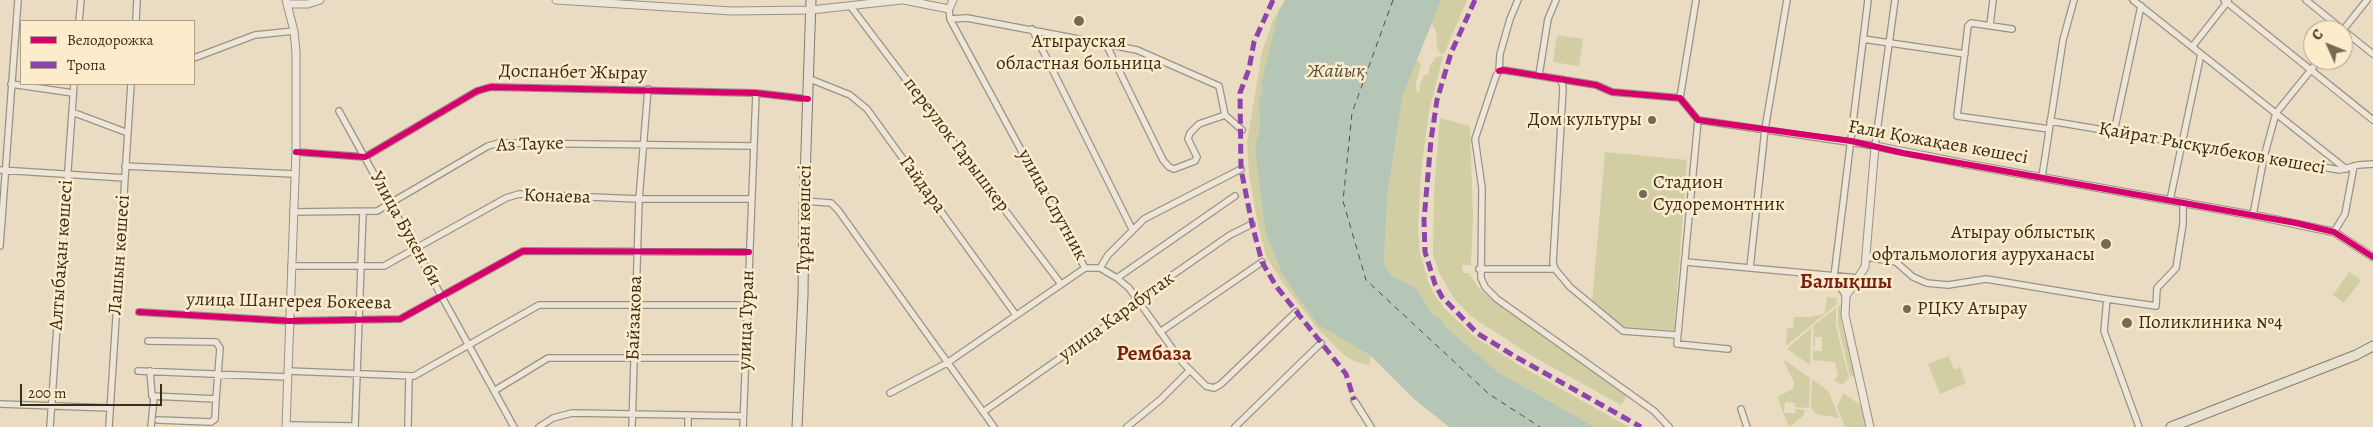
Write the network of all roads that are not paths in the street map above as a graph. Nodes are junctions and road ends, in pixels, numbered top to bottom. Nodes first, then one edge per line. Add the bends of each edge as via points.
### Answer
1 (18, 0) edge
2 (81, 0) edge
3 (138, 0) edge
4 (320, 0) edge
5 (556, 0) edge
6 (812, 0) edge
7 (903, 0) edge
8 (953, 0) edge
9 (1518, 0) edge
10 (1556, 0) edge
11 (1696, 0) edge
12 (1787, 0) edge
13 (1868, 0) edge
14 (1896, 0) edge
15 (1993, 0) edge
16 (2074, 0) edge
17 (2134, 0) edge
18 (2306, 0) edge
19 (2367, 0) edge
20 (2227, 1) edge
21 (286, 2) edge
22 (604, 2) edge
23 (670, 4) edge
24 (2141, 6) junction
25 (852, 7) junction
26 (949, 9) junction
27 (811, 10) junction
28 (950, 19) junction
29 (79, 20) edge
30 (136, 20) edge
31 (2331, 20) edge
32 (2351, 20) edge
33 (1990, 26) junction
34 (2012, 28) dead end
35 (1032, 29) junction
36 (294, 31) junction
37 (2353, 38) edge
38 (1864, 39) junction
39 (1891, 42) junction
40 (1106, 44) junction
41 (2192, 47) junction
42 (1965, 54) junction
43 (2201, 54) junction
44 (2373, 54) edge
45 (195, 58) edge
46 (2303, 63) edge
47 (2311, 70) joint
48 (1499, 71) junction
49 (1539, 75) junction
50 (810, 79) junction
51 (1561, 79) junction
52 (11, 84) junction
53 (74, 85) edge
54 (132, 85) edge
55 (648, 89) junction
56 (73, 92) junction
57 (756, 93) junction
58 (1680, 98) junction
59 (808, 99) junction
60 (339, 111) dead end
61 (72, 112) junction
62 (2276, 113) junction
63 (1225, 115) junction
64 (1698, 120) junction
65 (2373, 120) edge
66 (2050, 121) junction
67 (1765, 129) junction
68 (2049, 129) junction
69 (1242, 130) dead end
70 (128, 132) junction
71 (2114, 132) junction
72 (1851, 141) junction
73 (2181, 144) junction
74 (644, 145) junction
75 (754, 146) junction
76 (1875, 146) junction
77 (296, 152) junction
78 (366, 157) junction
79 (2264, 158) junction
80 (2373, 164) edge
81 (125, 166) junction
82 (2354, 166) junction
83 (1241, 169) dead end
84 (2346, 169) junction
85 (3, 170) edge
86 (294, 174) junction
87 (68, 175) junction
88 (2042, 177) junction
89 (125, 178) junction
90 (1235, 196) dead end
91 (752, 199) junction
92 (639, 200) junction
93 (2170, 200) junction
94 (804, 201) junction
95 (2183, 202) junction
96 (391, 203) junction
97 (293, 212) junction
98 (363, 212) junction
99 (2253, 215) junction
100 (1252, 224) dead end
101 (1132, 229) junction
102 (2334, 232) junction
103 (0, 246) edge
104 (415, 248) junction
105 (749, 252) junction
106 (637, 253) junction
107 (1866, 257) junction
108 (2373, 257) edge
109 (1262, 262) dead end
110 (1686, 262) junction
111 (291, 266) junction
112 (360, 266) junction
113 (1085, 268) junction
114 (1100, 268) junction
115 (1479, 268) junction
116 (1750, 268) junction
117 (1555, 269) junction
118 (1834, 277) junction
119 (1118, 278) junction
120 (1858, 278) junction
121 (1061, 284) junction
122 (1846, 296) junction
123 (442, 297) junction
124 (2107, 298) junction
125 (1138, 300) junction
126 (747, 305) junction
127 (636, 306) junction
128 (139, 312) dead end
129 (1296, 312) dead end
130 (1016, 315) junction
131 (289, 321) junction
132 (360, 321) junction
133 (1160, 332) junction
134 (1677, 335) junction
135 (148, 341) dead end
136 (1320, 343) dead end
137 (469, 345) junction
138 (2373, 346) edge
139 (1728, 349) dead end
140 (745, 358) junction
141 (634, 359) junction
142 (947, 363) junction
143 (1190, 370) junction
144 (138, 371) dead end
145 (150, 371) junction
146 (218, 374) junction
147 (288, 374) junction
148 (357, 374) junction
149 (410, 376) junction
150 (494, 391) junction
151 (890, 393) dead end
152 (154, 397) junction
153 (216, 399) junction
154 (1354, 400) dead end
155 (0, 404) edge
156 (52, 406) junction
157 (110, 408) junction
158 (1741, 409) dead end
159 (984, 412) junction
160 (632, 413) junction
161 (688, 416) junction
162 (743, 416) junction
163 (158, 420) dead end
164 (286, 426) edge
165 (50, 427) edge
166 (109, 427) edge
167 (151, 427) edge
168 (355, 427) edge
169 (408, 427) edge
170 (514, 427) edge
171 (539, 427) edge
172 (632, 427) edge
173 (688, 427) edge
174 (743, 427) edge
175 (797, 427) edge
176 (994, 427) edge
177 (1127, 427) edge
178 (1235, 427) edge
179 (1371, 427) edge
180 (1669, 427) edge
181 (1747, 427) edge
182 (1870, 427) edge
183 (2139, 427) edge
184 (2171, 427) edge

1 - 52 street
2 - 29 street
3 - 30 street
4 - 21 street via 308,4
5 - 22 street
6 - 27 main road, Тұран көшесі
7 - 25 street
7 - 26 street
8 - 26 street
9 - 48 street via 1500,54
10 - 49 street via 1548,19
11 - 58 street
12 - 67 street
13 - 38 street
14 - 39 street
15 - 33 street
16 - 66 street via 2063,40
17 - 24 street
18 - 31 street
19 - 32 street
20 - 41 street
20 - 46 street
21 - 36 street
22 - 23 street
23 - 27 street via 732,11
24 - 41 street
24 - 71 street
25 - 27 street
25 - 121 street, переулок Гарышкер
26 - 28 street, улица Спутник
27 - 50 main road, Тұран көшесі
28 - 35 street via 967,18
28 - 113 street, улица Спутник
33 - 34 street
33 - 42 street via 1969,24
35 - 40 street
35 - 101 street
36 - 45 street via 255,35
36 - 77 street
37 - 44 street
38 - 39 street
38 - 72 street
39 - 42 street
39 - 76 street
40 - 63 street via 1136,50 1214,81 1220,86
40 - 63 street via 1164,160 1174,169 1195,161 1197,157 1188,139 1190,133 1199,124
41 - 43 street
42 - 68 street via 1957,116
43 - 62 street
43 - 73 street
47 - 62 street
47 - 65 street
48 - 49 street
48 - 115 street via 1475,139 1482,188
49 - 51 street
50 - 59 main road, Тұран көшесі
50 - 130 street, Гайдара via 850,95 867,108
51 - 58 street via 1596,85 1612,92
51 - 117 street
52 - 56 street
52 - 85 street
53 - 56 street, Алтыбақан көшесі
54 - 70 street, Лашын көшесі
55 - 57 street, Доспанбет Жырау
55 - 74 street, Байзакова
55 - 78 street, Доспанбет Жырау via 484,88
56 - 61 street, Алтыбақан көшесі
57 - 59 street, Доспанбет Жырау
57 - 75 street, улица Туран
58 - 64 street
59 - 94 main road, Тұран көшесі
60 - 78 street, Улица Букен би
61 - 70 street
61 - 87 street, Алтыбақан көшесі
62 - 79 street
62 - 84 street
63 - 69 street
64 - 67 street, Ғали Қожақаев көшесі
64 - 110 street
66 - 68 street
66 - 71 street, Қайрат Рысқұлбеков көшесі
67 - 72 street, Ғали Қожақаев көшесі
67 - 116 street
68 - 88 street
70 - 81 street, Лашын көшесі
71 - 73 street, Қайрат Рысқұлбеков көшесі
72 - 76 street, Ғали Қожақаев көшесі
72 - 118 street
73 - 79 street, Қайрат Рысқұлбеков көшесі
73 - 93 street
74 - 75 street, Аз Тауке
74 - 92 street, Байзакова
74 - 96 street, Аз Тауке via 494,143
75 - 91 street, улица Туран
76 - 88 street, Ғали Қожақаев көшесі
76 - 107 street
77 - 78 street
77 - 86 street
78 - 96 street, Улица Букен би
79 - 84 street, Қайрат Рысқұлбеков көшесі
79 - 99 street
80 - 82 street, Қайрат Рысқұлбеков көшесі
81 - 86 street
81 - 89 street, Лашын көшесі
82 - 84 street, Қайрат Рысқұлбеков көшесі
82 - 102 street via 2345,214
83 - 101 street via 1144,219
85 - 87 street
85 - 103 street
86 - 97 street
87 - 89 street
87 - 156 street, Алтыбақан көшесі
88 - 93 street, Ғали Қожақаев көшесі
89 - 157 street, Лашын көшесі
90 - 119 street
91 - 92 street, Конаева
91 - 105 street, улица Туран
92 - 104 street, Конаева via 512,196
92 - 106 street, Байзакова
93 - 95 street, Ғали Қожақаев көшесі
94 - 142 street via 835,206
94 - 175 main road, Тұран көшесі
95 - 99 street, Ғали Қожақаев көшесі
95 - 124 street via 2176,268 2157,288 2156,306
96 - 98 street, Аз Тауке via 377,211
96 - 104 street, Улица Букен би
97 - 98 street, Аз Тауке
97 - 111 street
98 - 112 street
99 - 102 street, Ғали Қожақаев көшесі
100 - 125 street, улица Карабутак
101 - 114 street via 1108,254
102 - 108 street, Ғали Қожақаев көшесі
104 - 112 street, Конаева via 384,266
104 - 123 street, Улица Букен би
105 - 106 street, улица Шангерея Бокеева
105 - 126 street, улица Туран
106 - 123 street, улица Шангерея Бокеева via 523,251
106 - 127 street, Байзакова
107 - 120 street via 1865,267
107 - 124 street via 1896,262 1913,277 1927,283 1948,285 1986,279
109 - 133 street
110 - 116 street
110 - 134 street
111 - 112 street, Конаева
111 - 131 street
112 - 132 street
113 - 114 street, улица Спутник
113 - 121 street
114 - 119 street, улица Спутник
115 - 117 street
115 - 180 street via 1485,287 1497,299 1654,411
116 - 118 street
117 - 134 street via 1570,287 1623,330
118 - 120 street
118 - 122 street
119 - 125 street, улица Спутник
120 - 122 street
121 - 130 street
122 - 182 street via 1845,324
123 - 132 street, улица Шангерея Бокеева via 403,319
123 - 137 street, Улица Букен би
124 - 183 street via 2104,331
125 - 133 street, улица Спутник
125 - 159 street, улица Карабутак via 1130,309
126 - 127 street
126 - 140 street, улица Туран
127 - 137 street via 539,305
127 - 141 street, Байзакова
128 - 131 street, улица Шангерея Бокеева
129 - 143 street, улица Спутник via 1214,388 1206,386
130 - 142 street
131 - 132 street, улица Шангерея Бокеева
131 - 147 street
132 - 148 street
133 - 143 street, улица Спутник
134 - 139 street via 1677,344
135 - 146 street via 216,342 220,348
136 - 178 street
137 - 149 street via 416,376
137 - 150 street, Улица Букен би
138 - 184 main road
140 - 141 street
140 - 162 street, улица Туран
141 - 150 street via 548,358
141 - 160 street, Байзакова
142 - 151 street
142 - 159 street
143 - 177 street
144 - 145 street
145 - 146 street
145 - 152 street via 151,394
146 - 147 street
146 - 153 street
147 - 148 street
147 - 164 street
148 - 149 street
148 - 168 street
149 - 169 street
150 - 170 street, Улица Букен би
152 - 153 street
152 - 167 street
153 - 163 street via 212,422
154 - 179 street
155 - 156 street
156 - 157 street
156 - 165 street, Алтыбақан көшесі
157 - 166 street, Лашын көшесі
158 - 181 street
159 - 176 street
160 - 161 street
160 - 171 street via 564,414
160 - 172 street, Байзакова
161 - 162 street
161 - 173 street
162 - 174 street, улица Туран
164 - 168 street

